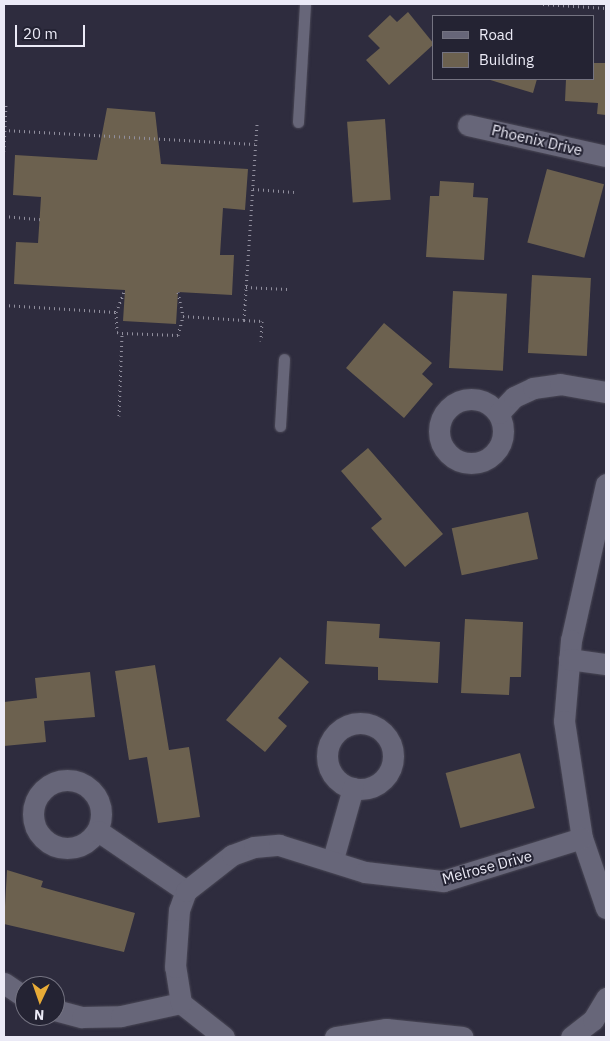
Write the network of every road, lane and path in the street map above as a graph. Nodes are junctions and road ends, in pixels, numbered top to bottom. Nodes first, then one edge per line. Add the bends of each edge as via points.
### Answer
1 (305, 4) edge
2 (543, 4) edge
3 (606, 8) edge
4 (6, 103) dead end
5 (298, 122) dead end
6 (257, 124) dead end
7 (468, 125) dead end
8 (4, 130) edge
9 (256, 144) junction
10 (4, 152) edge
11 (606, 156) edge
12 (252, 189) junction
13 (294, 192) dead end
14 (4, 216) edge
15 (40, 219) dead end
16 (246, 287) junction
17 (288, 289) dead end
18 (125, 290) dead end
19 (178, 292) dead end
20 (4, 305) edge
21 (116, 312) junction
22 (183, 316) junction
23 (244, 320) junction
24 (122, 333) junction
25 (261, 341) dead end
26 (284, 359) dead end
27 (606, 392) edge
28 (499, 413) dead end
29 (119, 416) dead end
30 (280, 426) dead end
31 (606, 484) edge
32 (569, 659) junction
33 (606, 664) edge
34 (352, 788) dead end
35 (98, 831) dead end
36 (582, 838) junction
37 (333, 859) junction
38 (186, 891) junction
39 (606, 908) edge
40 (4, 983) edge
41 (15, 990) edge
42 (606, 998) edge
43 (182, 1003) junction
44 (65, 1013) edge
45 (360, 1035) edge
46 (224, 1037) edge
47 (334, 1037) edge
48 (463, 1037) edge
49 (571, 1037) edge

1 - 5 lane
2 - 3 path
4 - 8 path
6 - 9 path
7 - 11 street, Phoenix Drive
8 - 9 path
8 - 10 path
9 - 12 path
12 - 13 path
12 - 16 path
14 - 15 path
16 - 17 path
16 - 23 path
18 - 21 path
19 - 22 path
20 - 21 path
21 - 24 path via 117,332
22 - 23 path
22 - 24 path via 178,335
23 - 25 path via 262,321
24 - 29 path
26 - 30 lane
27 - 28 street via 560,384 533,388 514,397
31 - 32 street
32 - 33 street
32 - 36 street via 564,720
34 - 37 street
35 - 38 street
36 - 37 street, Melrose Drive via 443,881 399,880
36 - 39 street
37 - 38 street, Melrose Drive via 279,845 254,847 210,868
38 - 43 street, Melrose Drive via 179,910 175,967
40 - 41 street
42 - 49 street via 593,1020
43 - 44 street via 121,1016 82,1017
43 - 46 street
45 - 47 street
45 - 48 street via 428,1030

